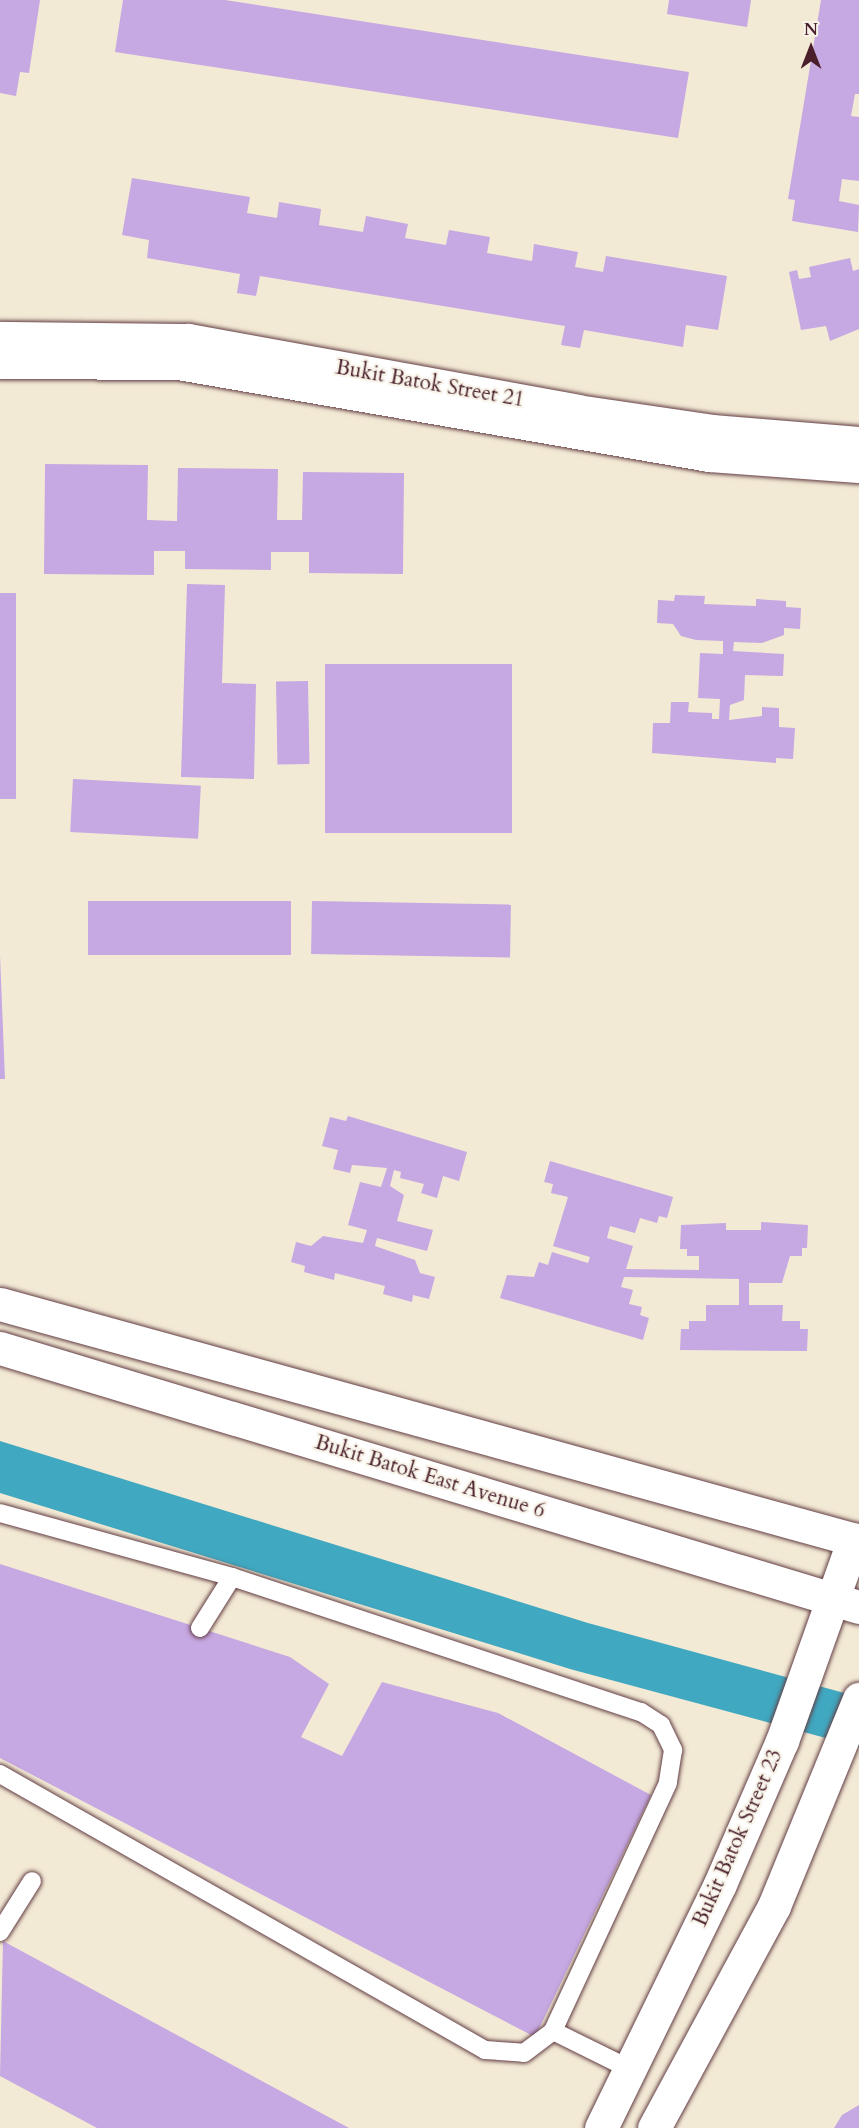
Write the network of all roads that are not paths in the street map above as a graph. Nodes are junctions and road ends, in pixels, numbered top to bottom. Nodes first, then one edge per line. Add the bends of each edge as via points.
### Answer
1 (0, 338) edge
2 (0, 362) edge
3 (859, 443) edge
4 (859, 466) edge
5 (0, 1304) edge
6 (0, 1348) edge
7 (0, 1513) edge
8 (856, 1540) edge
9 (232, 1576) junction
10 (847, 1603) edge
11 (200, 1628) dead end
12 (859, 1699) edge
13 (0, 1774) edge
14 (32, 1881) dead end
15 (0, 1932) edge
16 (553, 2031) junction
17 (630, 2069) junction
18 (601, 2128) edge
19 (654, 2128) edge

1 - 3 street, Bukit Batok Street 21 via 188,340 598,414 712,431
2 - 4 street, Bukit Batok Street 21 via 178,363 675,450
5 - 8 street
6 - 10 street, Bukit Batok East Avenue 6
7 - 9 lane
8 - 10 street, Bukit Batok Street 23
9 - 11 lane
9 - 16 lane via 641,1712 661,1725 673,1750 668,1783
10 - 17 street, Bukit Batok Street 23 via 806,1676 720,1884
12 - 19 street via 774,1906
13 - 16 lane via 485,2050 524,2053
14 - 15 lane
16 - 17 lane
17 - 18 street, Bukit Batok Street 23

